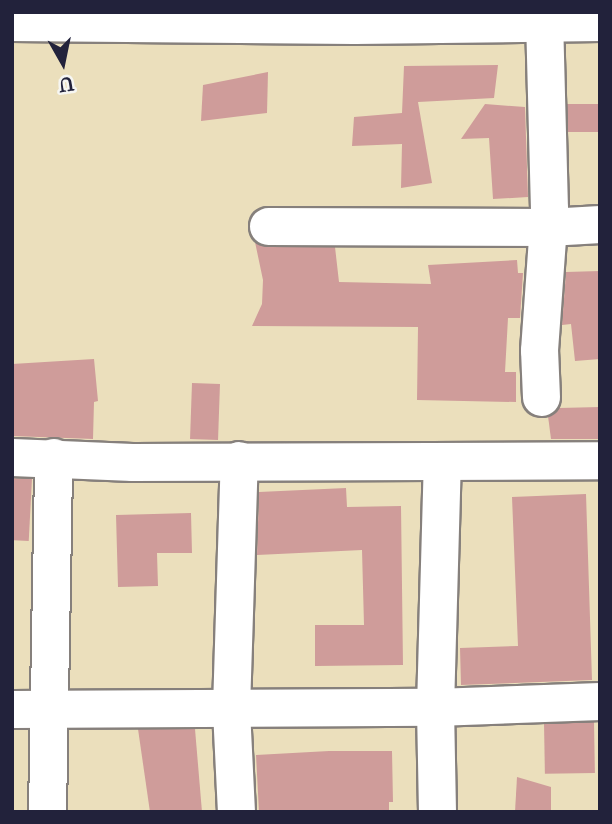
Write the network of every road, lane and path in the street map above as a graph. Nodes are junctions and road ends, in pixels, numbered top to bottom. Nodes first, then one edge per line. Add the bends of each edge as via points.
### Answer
1 (12, 22) edge
2 (600, 22) edge
3 (544, 23) junction
4 (600, 224) edge
5 (268, 226) dead end
6 (548, 227) junction
7 (541, 397) dead end
8 (12, 457) edge
9 (53, 457) junction
10 (239, 460) junction
11 (600, 460) edge
12 (442, 462) junction
13 (600, 701) edge
14 (435, 707) junction
15 (49, 708) junction
16 (231, 708) junction
17 (12, 709) edge
18 (47, 812) edge
19 (236, 812) edge
20 (437, 812) edge

1 - 3 street
2 - 3 street
3 - 6 street
4 - 6 street
5 - 6 street
6 - 7 street via 539,351
8 - 9 street
9 - 10 street via 132,462
9 - 15 street
10 - 12 street
10 - 16 street
11 - 12 street
12 - 14 street
13 - 14 street
14 - 16 street
14 - 20 street
15 - 16 street
15 - 17 street
15 - 18 street
16 - 19 street

